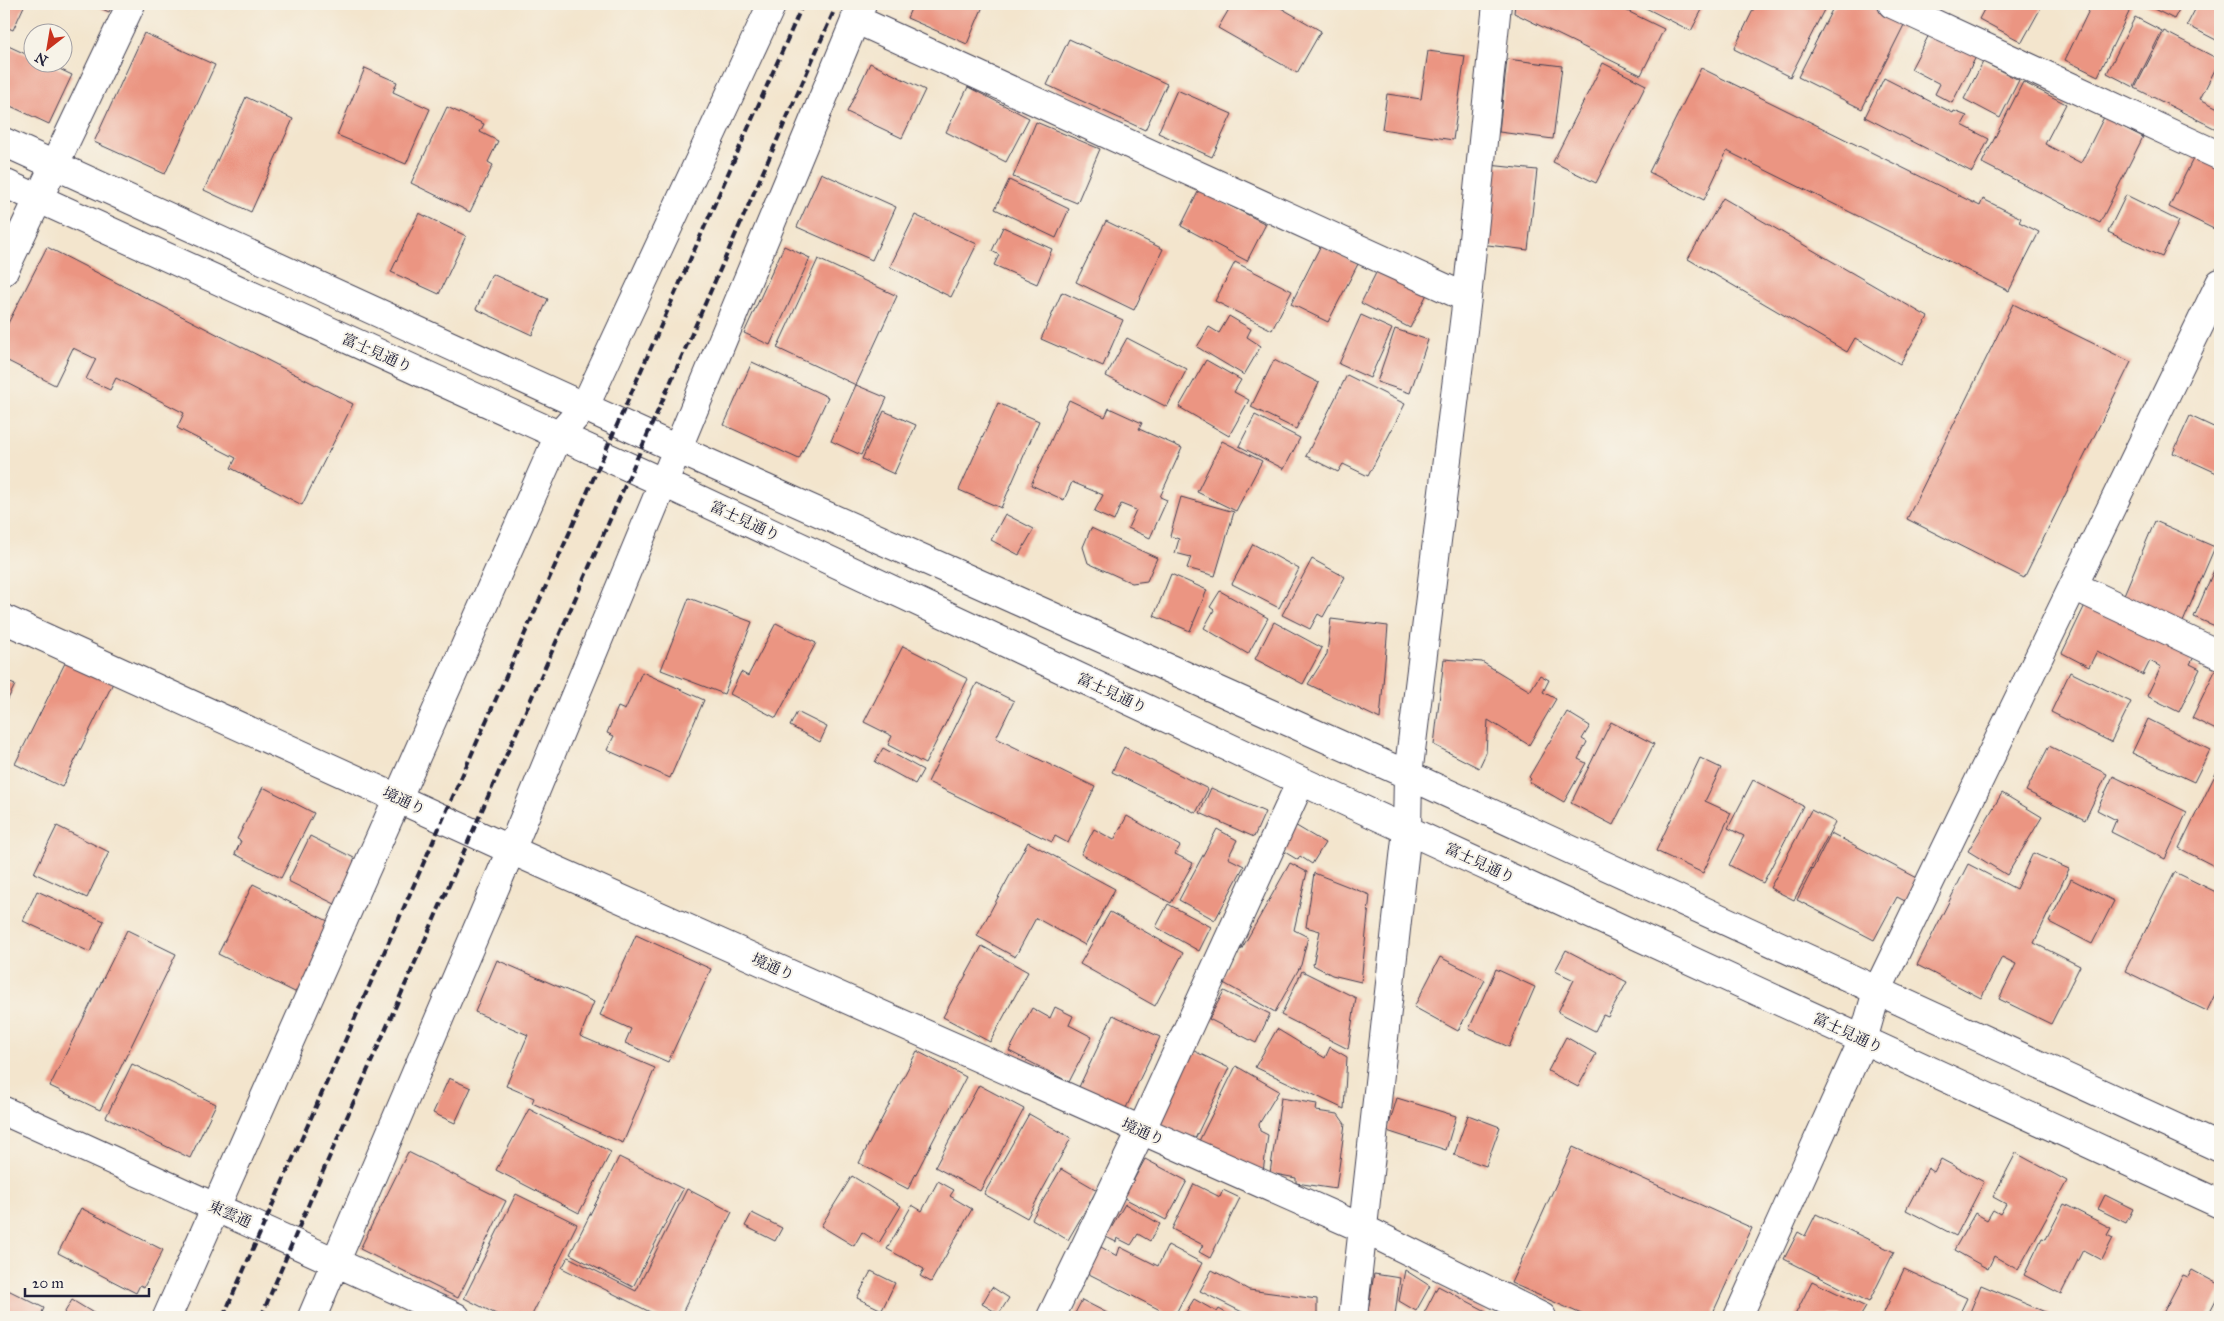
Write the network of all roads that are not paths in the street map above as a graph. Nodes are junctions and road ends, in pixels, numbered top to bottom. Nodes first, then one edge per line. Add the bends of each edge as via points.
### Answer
1 (131, 4) edge
2 (772, 4) edge
3 (1497, 4) edge
4 (1892, 4) edge
5 (858, 11) edge
6 (4, 142) edge
7 (2220, 156) edge
8 (54, 164) junction
9 (4, 183) edge
10 (38, 199) junction
11 (4, 271) edge
12 (2220, 283) edge
13 (1467, 298) junction
14 (585, 406) junction
15 (560, 436) junction
16 (677, 449) junction
17 (664, 483) junction
18 (2074, 586) junction
19 (4, 619) edge
20 (2220, 655) edge
21 (1408, 776) junction
22 (1301, 781) junction
23 (399, 798) junction
24 (1407, 830) junction
25 (511, 850) junction
26 (1878, 991) junction
27 (1863, 1040) junction
28 (4, 1111) edge
29 (1141, 1132) junction
30 (2220, 1148) edge
31 (2220, 1204) edge
32 (215, 1208) junction
33 (1364, 1230) junction
34 (336, 1262) junction
35 (167, 1317) edge
36 (312, 1317) edge
37 (456, 1317) edge
38 (1052, 1317) edge
39 (1353, 1317) edge
40 (1542, 1317) edge
41 (1738, 1317) edge

1 - 8 street
2 - 14 street
3 - 13 street
4 - 7 street
5 - 13 street
5 - 16 street
6 - 8 street
8 - 10 street
8 - 14 street
9 - 10 street, 富士見通り
10 - 11 street
10 - 15 street, 富士見通り
12 - 18 street
13 - 21 street
14 - 15 street
14 - 16 street
15 - 17 street, 富士見通り
15 - 23 street
16 - 17 street
16 - 21 street
17 - 22 street, 富士見通り
17 - 25 street
18 - 20 street
18 - 26 street
19 - 23 street, 境通り
21 - 24 street
21 - 26 street
22 - 24 street, 富士見通り
22 - 29 street
23 - 25 street, 境通り
23 - 32 street
24 - 27 street, 富士見通り
24 - 33 street
25 - 29 street, 境通り
25 - 34 street
26 - 27 street
26 - 30 street
27 - 31 street, 富士見通り
27 - 41 street
28 - 32 street, 東雲通
29 - 33 street, 境通り
29 - 38 street
32 - 34 street, 東雲通
32 - 35 street
33 - 39 street
33 - 40 street, 境通り
34 - 36 street
34 - 37 street, 東雲通

